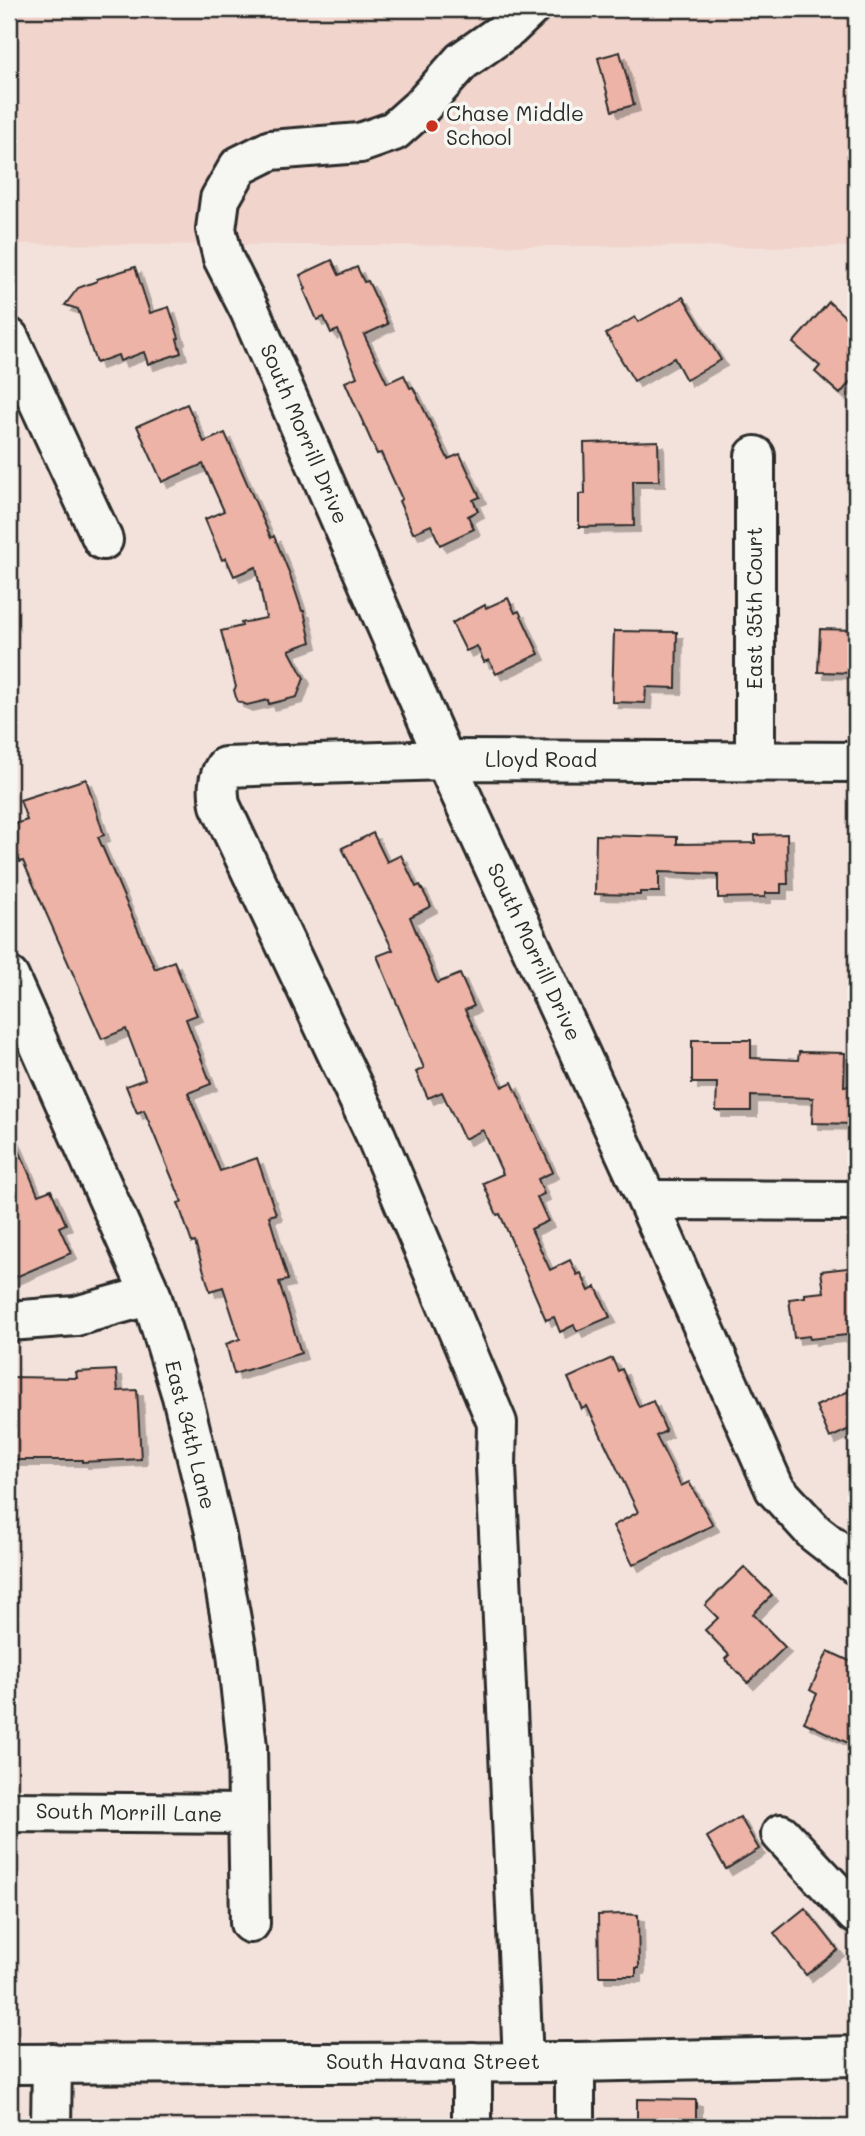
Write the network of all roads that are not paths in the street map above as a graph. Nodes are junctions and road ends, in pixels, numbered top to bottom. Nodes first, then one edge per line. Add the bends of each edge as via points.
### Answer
1 (529, 9) edge
2 (9, 338) edge
3 (755, 456) dead end
4 (103, 541) dead end
5 (445, 760) junction
6 (755, 760) junction
7 (856, 762) edge
8 (9, 977) edge
9 (647, 1200) junction
10 (856, 1201) edge
11 (151, 1295) junction
12 (9, 1321) edge
13 (856, 1564) edge
14 (9, 1812) edge
15 (248, 1814) junction
16 (781, 1834) dead end
17 (856, 1914) edge
18 (250, 1923) dead end
19 (856, 2056) edge
20 (523, 2062) junction
21 (52, 2063) junction
22 (472, 2063) junction
23 (575, 2063) junction
24 (9, 2064) edge
25 (51, 2127) edge
26 (472, 2127) edge
27 (575, 2127) edge

1 - 5 street, South Morrill Drive via 462,61 394,131 360,144 271,150 240,166 220,199 216,229 223,258
2 - 4 street
3 - 6 street, East 35th Court
5 - 6 street, Lloyd Road
5 - 9 street, South Morrill Drive
5 - 20 street, Lloyd Road via 225,767 218,790 220,805 376,1136 497,1423
6 - 7 street, Lloyd Road
8 - 11 street, East 34th Lane
9 - 10 street
9 - 13 street, South Morrill Drive via 775,1489 815,1533
11 - 12 street via 76,1316
11 - 15 street, East 34th Lane via 182,1395 223,1575 247,1747
14 - 15 street, South Morrill Lane
15 - 18 street, East 34th Lane
16 - 17 street
19 - 23 street, South Havana Street
20 - 22 street, South Havana Street
20 - 23 street, South Havana Street
21 - 22 street, South Havana Street
21 - 24 street, South Havana Street
21 - 25 street
22 - 26 street
23 - 27 street

